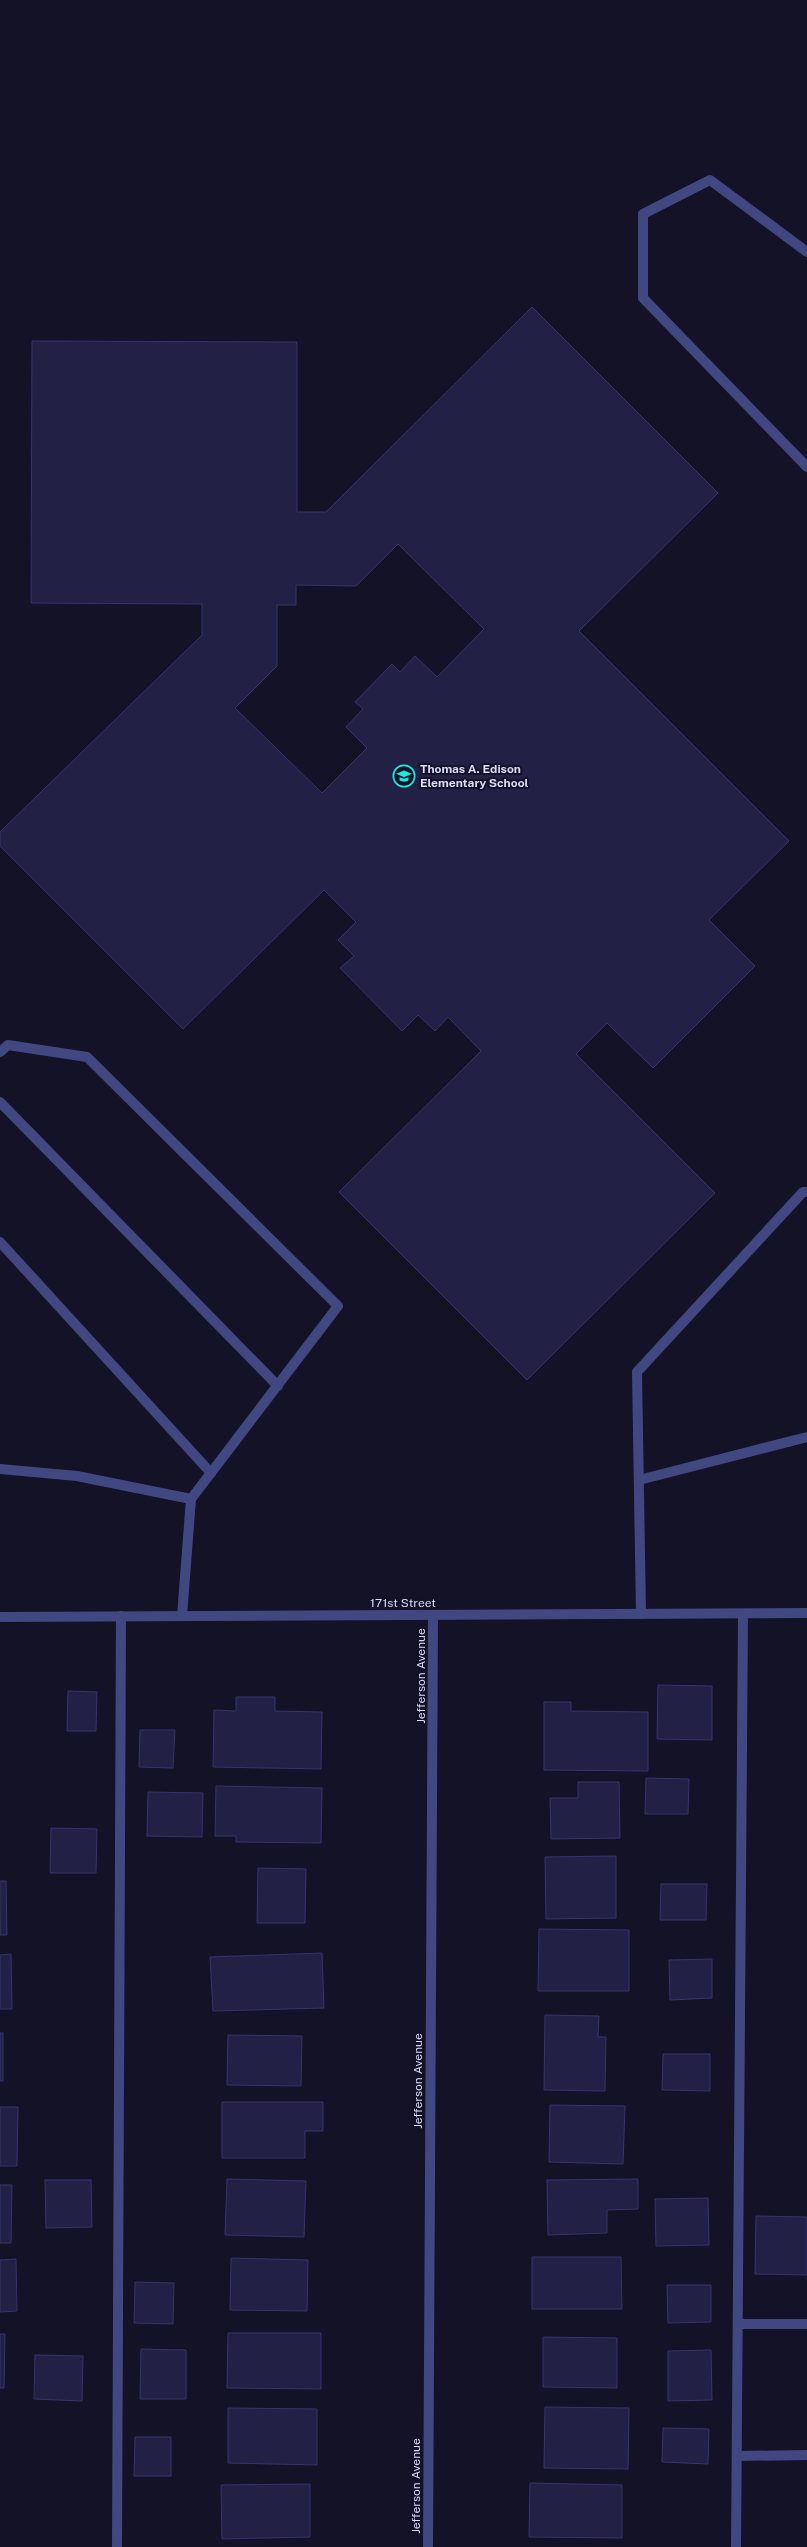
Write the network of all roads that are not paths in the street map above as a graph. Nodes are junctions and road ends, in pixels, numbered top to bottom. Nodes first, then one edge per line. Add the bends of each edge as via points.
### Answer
1 (807, 252) edge
2 (807, 467) edge
3 (0, 1052) edge
4 (0, 1102) edge
5 (807, 1192) edge
6 (0, 1242) edge
7 (278, 1386) junction
8 (807, 1437) edge
9 (0, 1469) edge
10 (211, 1473) junction
11 (639, 1480) junction
12 (191, 1499) junction
13 (807, 1613) edge
14 (641, 1614) junction
15 (743, 1614) junction
16 (434, 1615) junction
17 (121, 1616) junction
18 (182, 1616) junction
19 (0, 1617) edge
20 (738, 2324) junction
21 (807, 2324) edge
22 (807, 2455) edge
23 (737, 2456) junction
24 (117, 2547) edge
25 (428, 2547) edge
26 (736, 2547) edge

1 - 2 street via 710,180 643,214 643,298
3 - 7 street via 8,1045 87,1057 338,1306
4 - 7 street
5 - 11 street via 803,1192 637,1372
6 - 10 street
7 - 10 street
8 - 11 street
9 - 12 street via 77,1476
10 - 12 street
11 - 14 street
12 - 18 street
13 - 15 street, 171st Street
14 - 15 street, 171st Street
14 - 16 street, 171st Street
15 - 20 street
16 - 18 street, 171st Street
16 - 25 street, Jefferson Avenue
17 - 18 street, 171st Street
17 - 19 street, 171st Street
17 - 24 street
20 - 21 street
20 - 23 street
22 - 23 street
23 - 26 street

